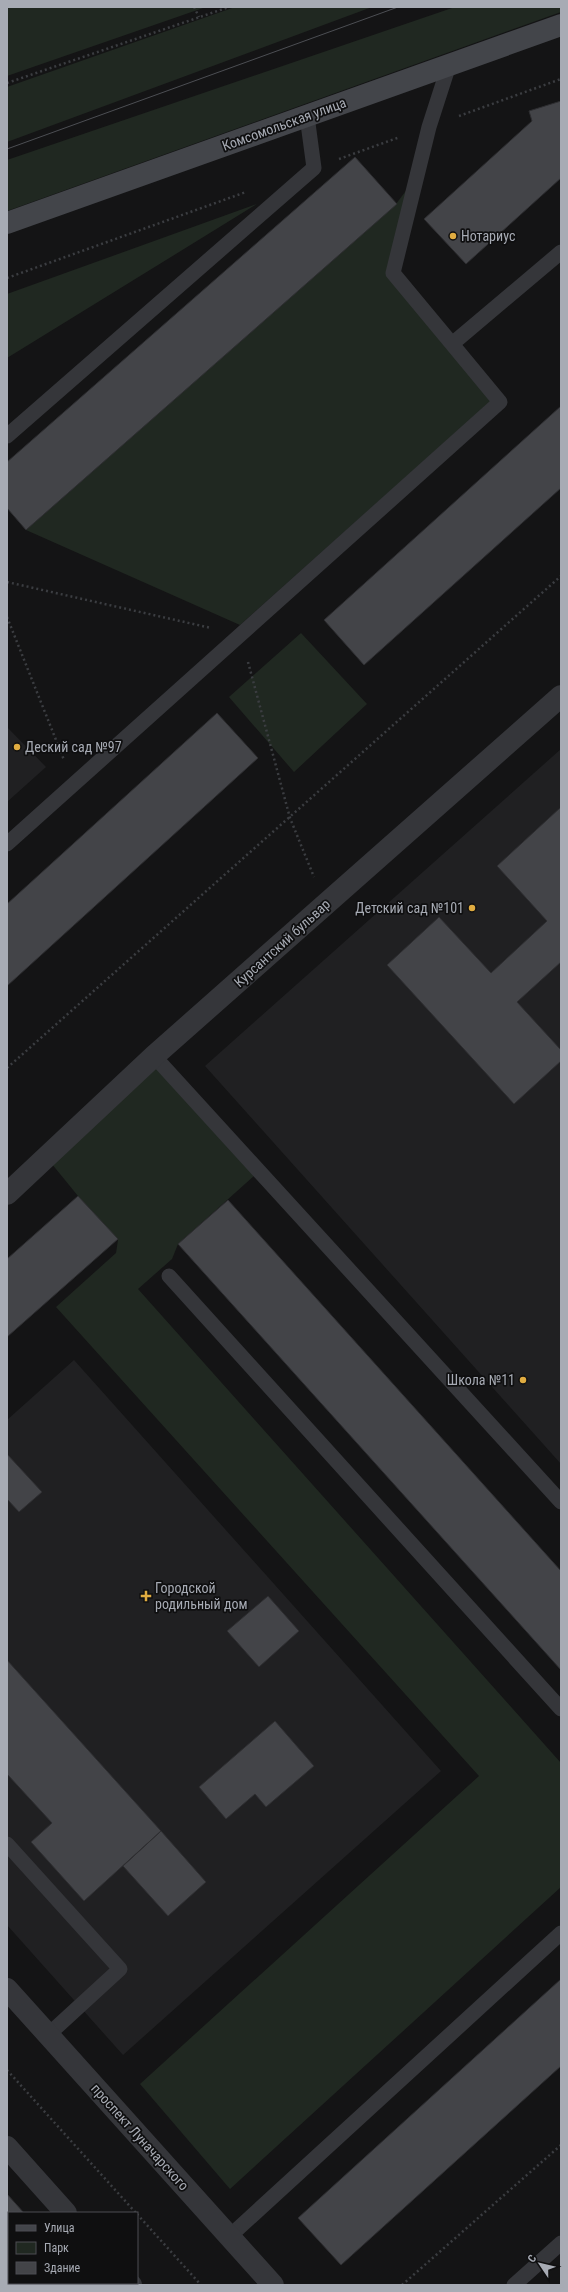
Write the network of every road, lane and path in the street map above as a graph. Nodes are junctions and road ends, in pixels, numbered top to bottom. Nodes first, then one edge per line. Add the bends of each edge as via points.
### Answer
1 (194, 7) edge
2 (229, 7) edge
3 (199, 17) junction
4 (561, 25) edge
5 (449, 65) junction
6 (7, 83) edge
7 (307, 116) junction
8 (7, 224) edge
9 (561, 252) edge
10 (452, 344) junction
11 (7, 436) edge
12 (561, 576) edge
13 (7, 582) edge
14 (7, 617) edge
15 (241, 634) junction
16 (561, 696) edge
17 (74, 784) junction
18 (290, 818) junction
19 (7, 844) edge
20 (326, 904) junction
21 (154, 1056) junction
22 (7, 1068) edge
23 (7, 1194) edge
24 (169, 1276) dead end
25 (561, 1502) edge
26 (561, 1709) edge
27 (7, 1844) edge
28 (561, 1933) edge
29 (7, 1990) edge
30 (48, 2035) junction
31 (7, 2070) edge
32 (561, 2145) edge
33 (7, 2147) edge
34 (65, 2212) edge
35 (134, 2212) edge
36 (138, 2216) edge
37 (230, 2236) junction
38 (561, 2243) edge
39 (201, 2285) edge
40 (273, 2285) edge
41 (402, 2285) edge
42 (514, 2285) edge

1 - 3 path
2 - 3 path
3 - 6 path
4 - 5 street, Комсомольская улица
5 - 7 street, Комсомольская улица
5 - 10 lane via 429,127 393,273
7 - 8 street, Комсомольская улица
7 - 11 lane via 314,168
9 - 10 lane
10 - 15 lane via 500,402
12 - 18 path
13 - 15 path
14 - 17 path
15 - 17 lane
15 - 18 path
16 - 20 street, Курсантский бульвар
17 - 19 lane
18 - 20 path
18 - 22 path
20 - 21 street, Курсантский бульвар
21 - 23 street, Курсантский бульвар
21 - 25 lane
24 - 26 lane
27 - 30 lane via 120,1969
28 - 37 lane
29 - 30 street, проспект Луначарского
30 - 37 street, проспект Луначарского
31 - 35 path
32 - 41 path
33 - 34 street
36 - 39 path
37 - 40 street, проспект Луначарского
38 - 42 lane

